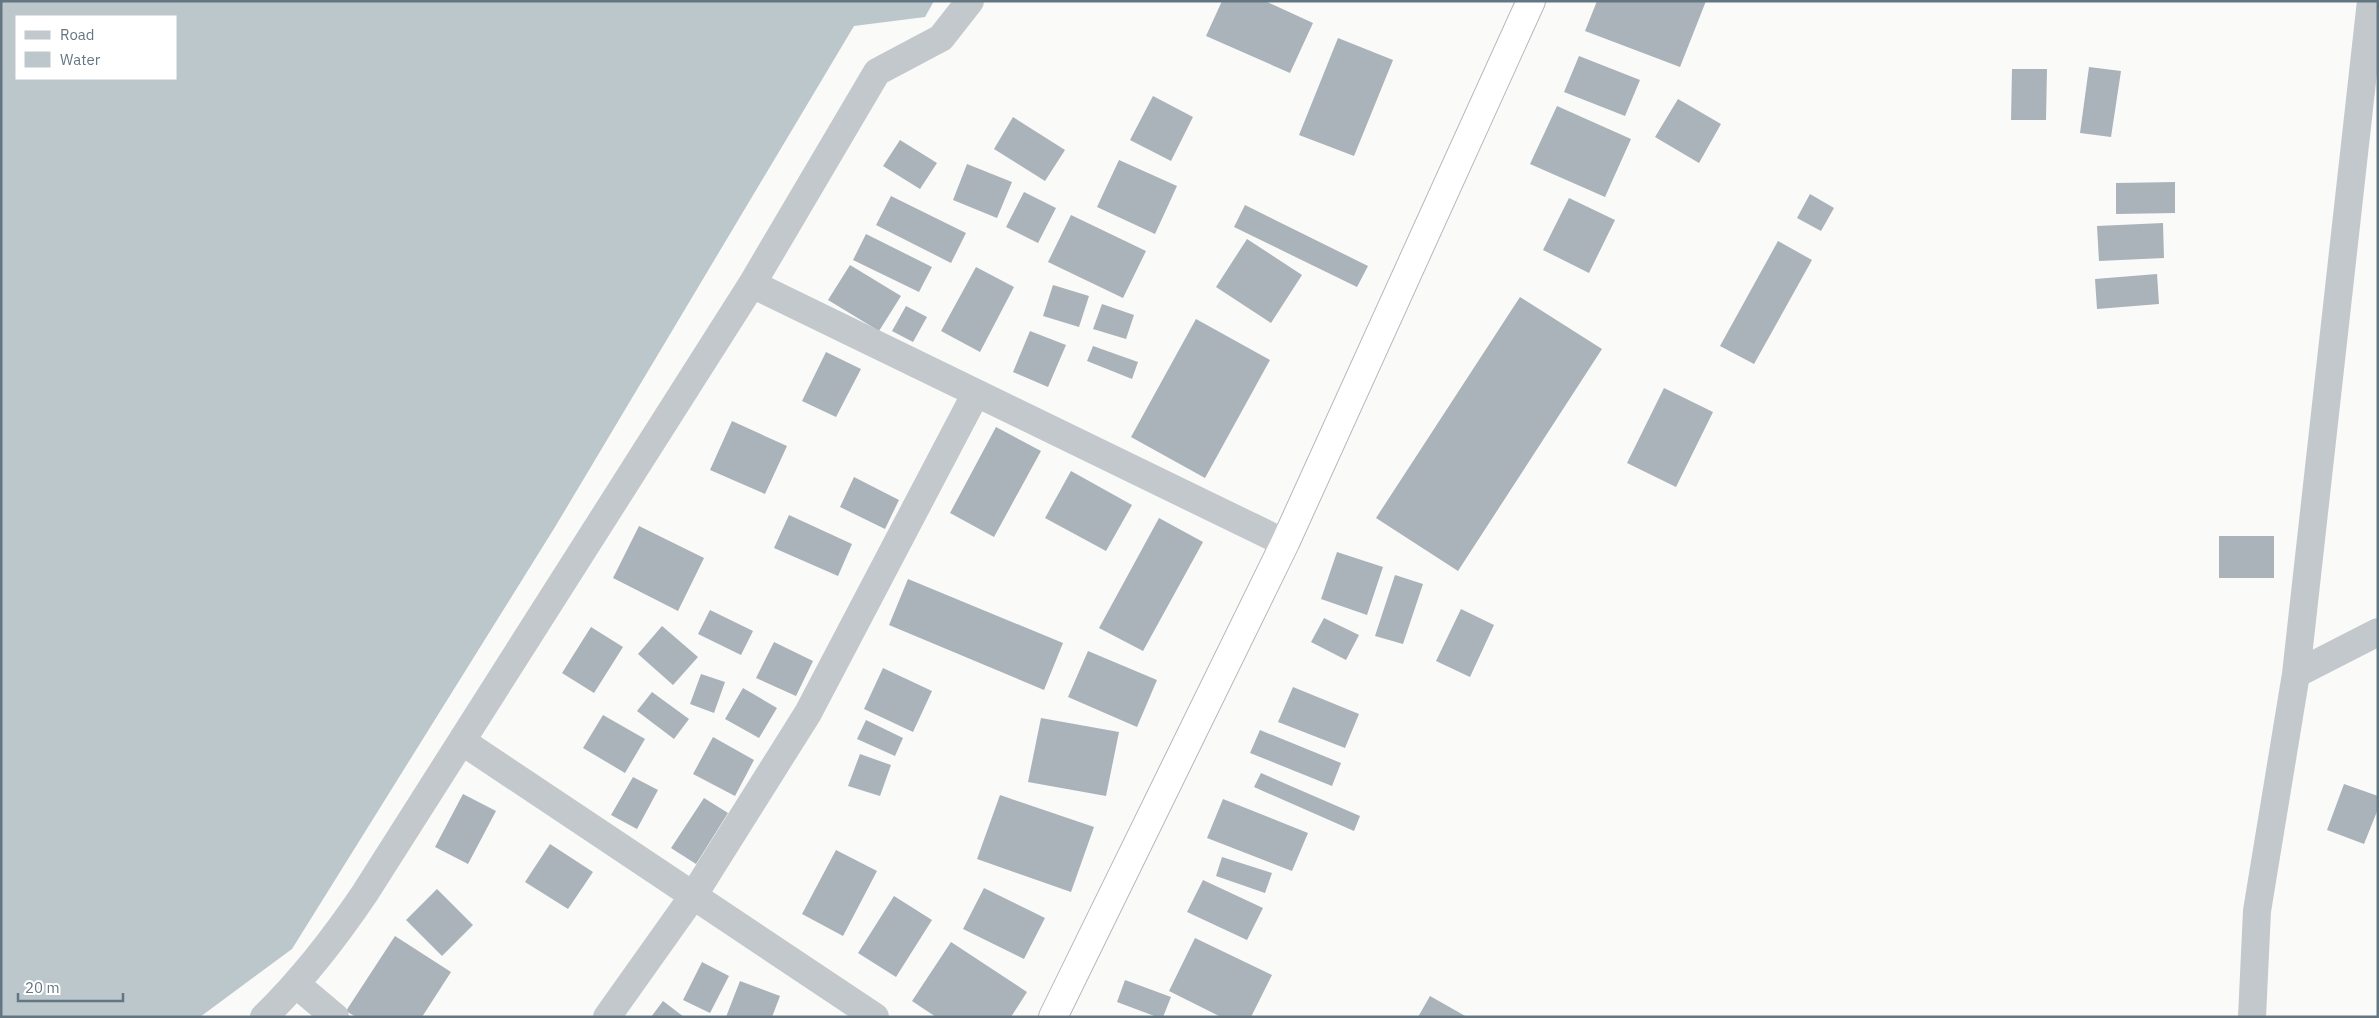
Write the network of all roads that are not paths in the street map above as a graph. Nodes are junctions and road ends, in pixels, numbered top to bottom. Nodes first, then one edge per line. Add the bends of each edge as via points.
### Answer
1 (970, 1) edge
2 (1531, 1) edge
3 (2371, 1) edge
4 (752, 284) junction
5 (976, 393) junction
6 (1285, 543) junction
7 (2378, 632) edge
8 (2296, 674) junction
9 (462, 742) junction
10 (693, 896) junction
11 (297, 985) junction
12 (264, 1017) edge
13 (335, 1017) edge
14 (607, 1017) edge
15 (875, 1017) edge
16 (1053, 1017) edge
17 (2252, 1017) edge

1 - 4 street via 940,38 877,72
2 - 6 highway
3 - 8 street
4 - 5 street
4 - 9 street
5 - 6 street
5 - 10 street via 808,713
6 - 16 highway
7 - 8 street
8 - 17 street via 2257,911
9 - 10 street
9 - 11 street via 332,943
10 - 14 street
10 - 15 street
11 - 12 street
11 - 13 street

